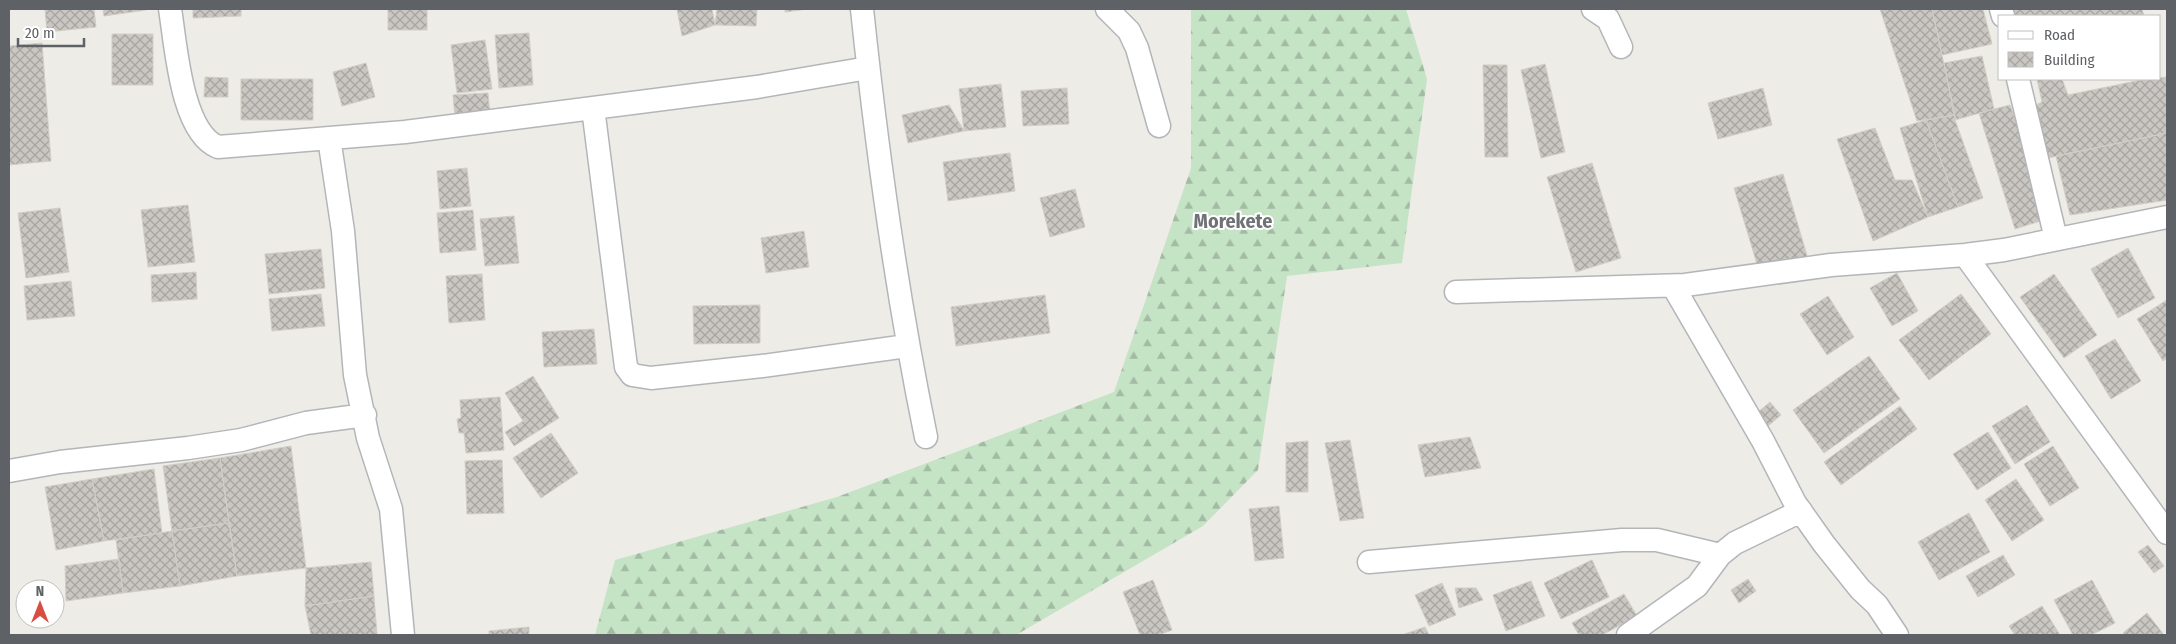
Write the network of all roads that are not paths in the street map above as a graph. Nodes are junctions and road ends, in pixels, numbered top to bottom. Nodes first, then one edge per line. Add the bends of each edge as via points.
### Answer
1 (170, 9) edge
2 (862, 9) edge
3 (1107, 9) edge
4 (1593, 9) edge
5 (1621, 47) dead end
6 (868, 68) junction
7 (2018, 80) edge
8 (593, 108) junction
9 (1159, 126) dead end
10 (329, 138) junction
11 (2167, 217) edge
12 (2056, 239) junction
13 (1964, 255) junction
14 (1672, 286) junction
15 (1456, 292) dead end
16 (907, 346) junction
17 (365, 415) junction
18 (926, 437) dead end
19 (9, 472) edge
20 (1801, 511) junction
21 (2167, 533) edge
22 (1720, 555) junction
23 (1369, 562) dead end
24 (403, 635) edge
25 (1628, 635) edge
26 (1897, 635) edge

1 - 10 street via 185,100 203,137 211,144
2 - 6 street
3 - 9 street via 1128,31 1137,48
4 - 5 street via 1608,19
6 - 8 street via 757,87
6 - 16 street
7 - 12 street
8 - 10 street via 405,132
8 - 16 street via 626,367 632,375 651,378
10 - 17 street via 343,232 355,375
11 - 12 street
12 - 13 street
13 - 14 street via 1831,265
13 - 21 street
14 - 15 street
14 - 20 street
16 - 18 street
17 - 19 street via 306,423 241,440 60,462
17 - 24 street via 368,438 391,509
20 - 22 street via 1735,543
20 - 26 street via 1860,589 1877,605
22 - 23 street via 1657,540 1622,540
22 - 25 street via 1697,586

